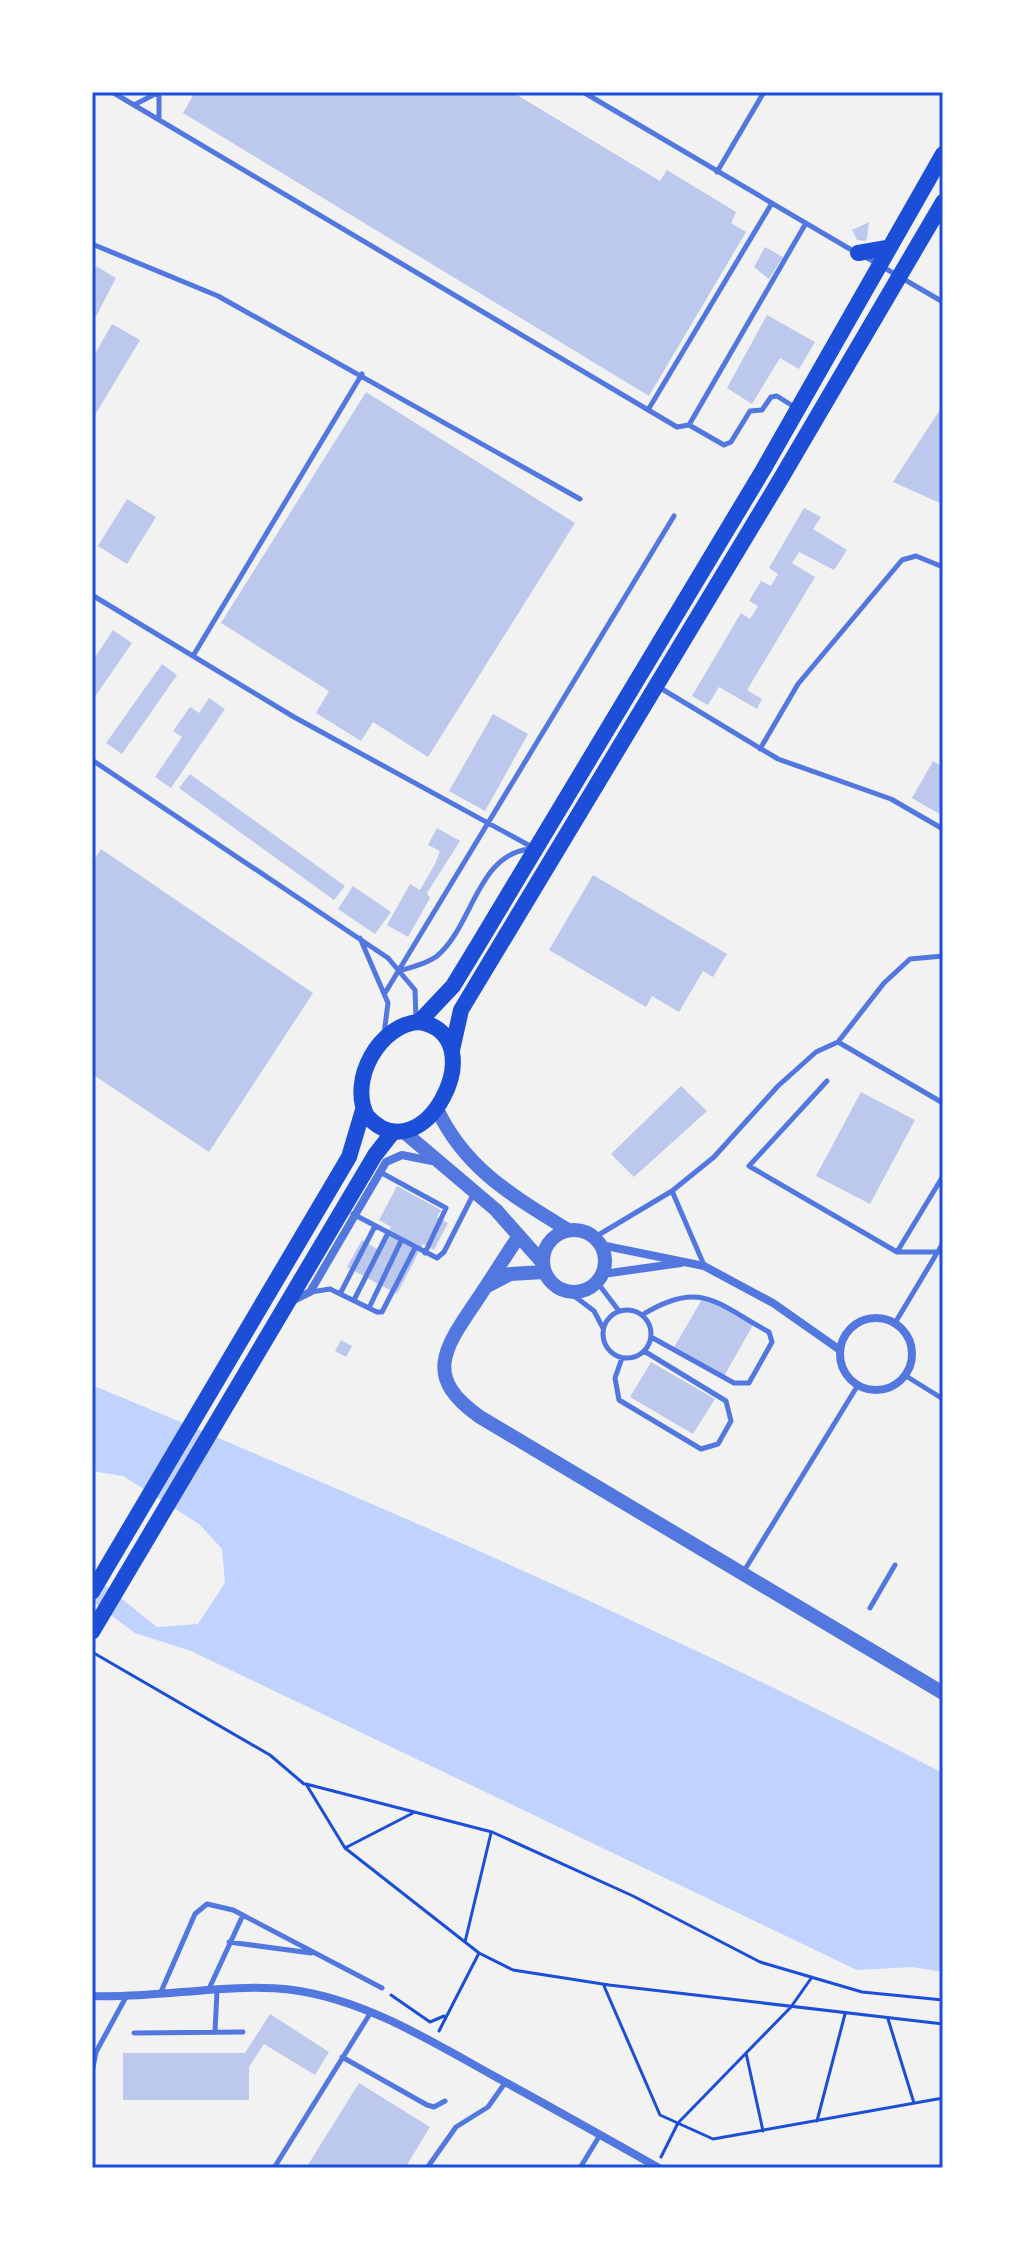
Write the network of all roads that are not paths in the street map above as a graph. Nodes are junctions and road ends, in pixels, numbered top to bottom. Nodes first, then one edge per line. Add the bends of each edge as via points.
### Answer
1 (112, 92) edge
2 (583, 92) edge
3 (764, 92) edge
4 (134, 105) junction
5 (159, 120) junction
6 (943, 154) edge
7 (717, 172) junction
8 (943, 202) edge
9 (772, 203) junction
10 (806, 223) junction
11 (92, 244) edge
12 (887, 248) junction
13 (858, 253) junction
14 (877, 264) junction
15 (899, 276) junction
16 (943, 302) edge
17 (362, 374) junction
18 (797, 408) junction
19 (648, 410) junction
20 (689, 425) junction
21 (580, 499) dead end
22 (674, 516) dead end
23 (943, 567) edge
24 (92, 595) edge
25 (193, 656) junction
26 (656, 686) junction
27 (760, 749) junction
28 (92, 760) edge
29 (490, 824) junction
30 (943, 829) edge
31 (535, 848) junction
32 (359, 937) junction
33 (943, 956) edge
34 (402, 971) junction
35 (385, 993) junction
36 (418, 1022) junction
37 (382, 1040) junction
38 (838, 1042) junction
39 (452, 1050) junction
40 (827, 1081) dead end
41 (943, 1103) edge
42 (437, 1109) junction
43 (363, 1110) junction
44 (399, 1132) junction
45 (439, 1164) junction
46 (379, 1171) junction
47 (943, 1176) edge
48 (672, 1191) junction
49 (474, 1192) junction
50 (353, 1214) junction
51 (375, 1226) junction
52 (568, 1230) junction
53 (388, 1233) junction
54 (519, 1236) junction
55 (402, 1240) junction
56 (598, 1241) junction
57 (943, 1243) edge
58 (415, 1248) junction
59 (897, 1252) junction
60 (938, 1252) junction
61 (425, 1253) junction
62 (690, 1262) junction
63 (704, 1266) junction
64 (543, 1267) junction
65 (600, 1278) junction
66 (486, 1286) junction
67 (310, 1292) junction
68 (569, 1292) junction
69 (340, 1294) junction
70 (354, 1300) junction
71 (285, 1308) junction
72 (369, 1308) junction
73 (619, 1311) junction
74 (642, 1315) junction
75 (895, 1323) junction
76 (603, 1328) junction
77 (651, 1337) junction
78 (840, 1350) junction
79 (644, 1351) junction
80 (622, 1358) junction
81 (906, 1376) junction
82 (858, 1385) junction
83 (943, 1399) edge
84 (895, 1565) dead end
85 (744, 1572) junction
86 (92, 1592) edge
87 (870, 1608) dead end
88 (92, 1632) edge
89 (943, 1693) edge
90 (243, 1915) junction
91 (229, 1942) junction
92 (317, 1953) junction
93 (382, 1988) road end
94 (212, 1991) junction
95 (159, 1995) junction
96 (92, 1996) edge
97 (126, 1997) junction
98 (371, 2012) junction
99 (215, 2032) junction
100 (243, 2032) dead end
101 (134, 2033) dead end
102 (342, 2057) junction
103 (92, 2073) edge
104 (506, 2082) junction
105 (445, 2101) dead end
106 (600, 2135) junction
107 (658, 2167) edge
108 (274, 2168) edge
109 (427, 2168) edge
110 (580, 2168) edge

1 - 4 lane
2 - 7 lane
3 - 7 lane
4 - 5 lane
4 - 5 lane via 159,92
5 - 19 lane
6 - 12 main road
7 - 9 lane
8 - 15 main road
9 - 10 lane
9 - 19 lane
10 - 13 lane
10 - 20 lane
11 - 17 lane via 218,296
12 - 13 main road
12 - 14 main road
13 - 14 lane
14 - 15 lane
14 - 18 main road
15 - 16 lane
15 - 26 main road
17 - 21 lane
17 - 25 lane
18 - 20 lane via 771,397 762,410 750,411 724,445
18 - 31 main road
19 - 20 lane via 677,427
22 - 29 lane
23 - 27 lane via 916,556 902,560 798,684
24 - 25 lane
25 - 29 lane
26 - 27 lane
26 - 39 main road via 461,1010
27 - 30 lane via 891,799
28 - 32 lane
29 - 31 lane
29 - 34 lane
31 - 34 lane via 505,857 446,947 436,958
31 - 36 main road via 453,986
32 - 34 lane
32 - 35 lane
33 - 38 lane via 910,959
34 - 35 lane
34 - 36 lane via 415,990
35 - 37 lane via 388,1016
36 - 37 main road via 393,1029
36 - 39 main road via 438,1028
37 - 43 main road via 365,1073
38 - 41 lane
38 - 48 lane via 816,1052 778,1086 714,1157
39 - 42 main road via 453,1071
40 - 59 lane via 749,1166
42 - 44 main road via 427,1120
42 - 52 street via 458,1148 477,1169
43 - 44 main road via 372,1122
43 - 86 main road via 349,1157
44 - 45 street
44 - 71 main road via 375,1155
45 - 46 street via 402,1155
45 - 49 street
46 - 50 street
46 - 61 lane via 446,1208
47 - 59 lane
48 - 56 lane
48 - 63 lane
49 - 54 street
49 - 61 lane via 444,1252 437,1258
50 - 51 lane
50 - 67 street
51 - 53 lane
51 - 69 lane
52 - 56 street via 587,1232
52 - 64 street via 547,1244
53 - 55 lane
53 - 70 lane
54 - 64 street
54 - 66 street
55 - 58 lane
55 - 72 lane
56 - 62 street
56 - 65 street via 605,1254
57 - 60 lane
58 - 61 lane
58 - 72 lane via 384,1309
59 - 60 lane
60 - 75 lane
62 - 63 street
62 - 65 street
63 - 78 street
64 - 66 street
64 - 68 street via 550,1282
65 - 68 street via 589,1288
65 - 73 lane
66 - 85 street via 448,1343 444,1376 452,1395 480,1417
67 - 69 lane via 330,1289
67 - 71 street
68 - 76 lane via 594,1311
69 - 70 lane
70 - 72 lane
71 - 88 main road
73 - 74 lane
73 - 76 lane
74 - 77 lane
74 - 77 lane via 667,1300 702,1296 769,1332 772,1342 743,1385
75 - 78 street via 884,1318 860,1321 843,1338
75 - 81 street via 911,1341
76 - 80 lane via 604,1343
77 - 79 lane
78 - 82 street via 844,1370
79 - 80 lane
79 - 80 lane via 726,1401 731,1421 718,1444 701,1449 619,1400 615,1378
81 - 82 street via 884,1390
81 - 83 lane
82 - 85 lane
84 - 87 lane
85 - 89 street
90 - 91 lane
90 - 92 lane
90 - 95 lane via 207,1904 197,1908
91 - 92 lane
91 - 94 lane
92 - 93 lane
94 - 95 street
94 - 98 street via 290,1990
94 - 99 lane
95 - 97 street
96 - 97 street
97 - 103 lane via 96,2052
98 - 102 lane
98 - 104 street
99 - 100 lane
99 - 101 lane
102 - 105 lane via 427,2105
102 - 108 lane
104 - 106 street
104 - 109 lane via 497,2099 456,2127
106 - 107 street
106 - 110 lane

